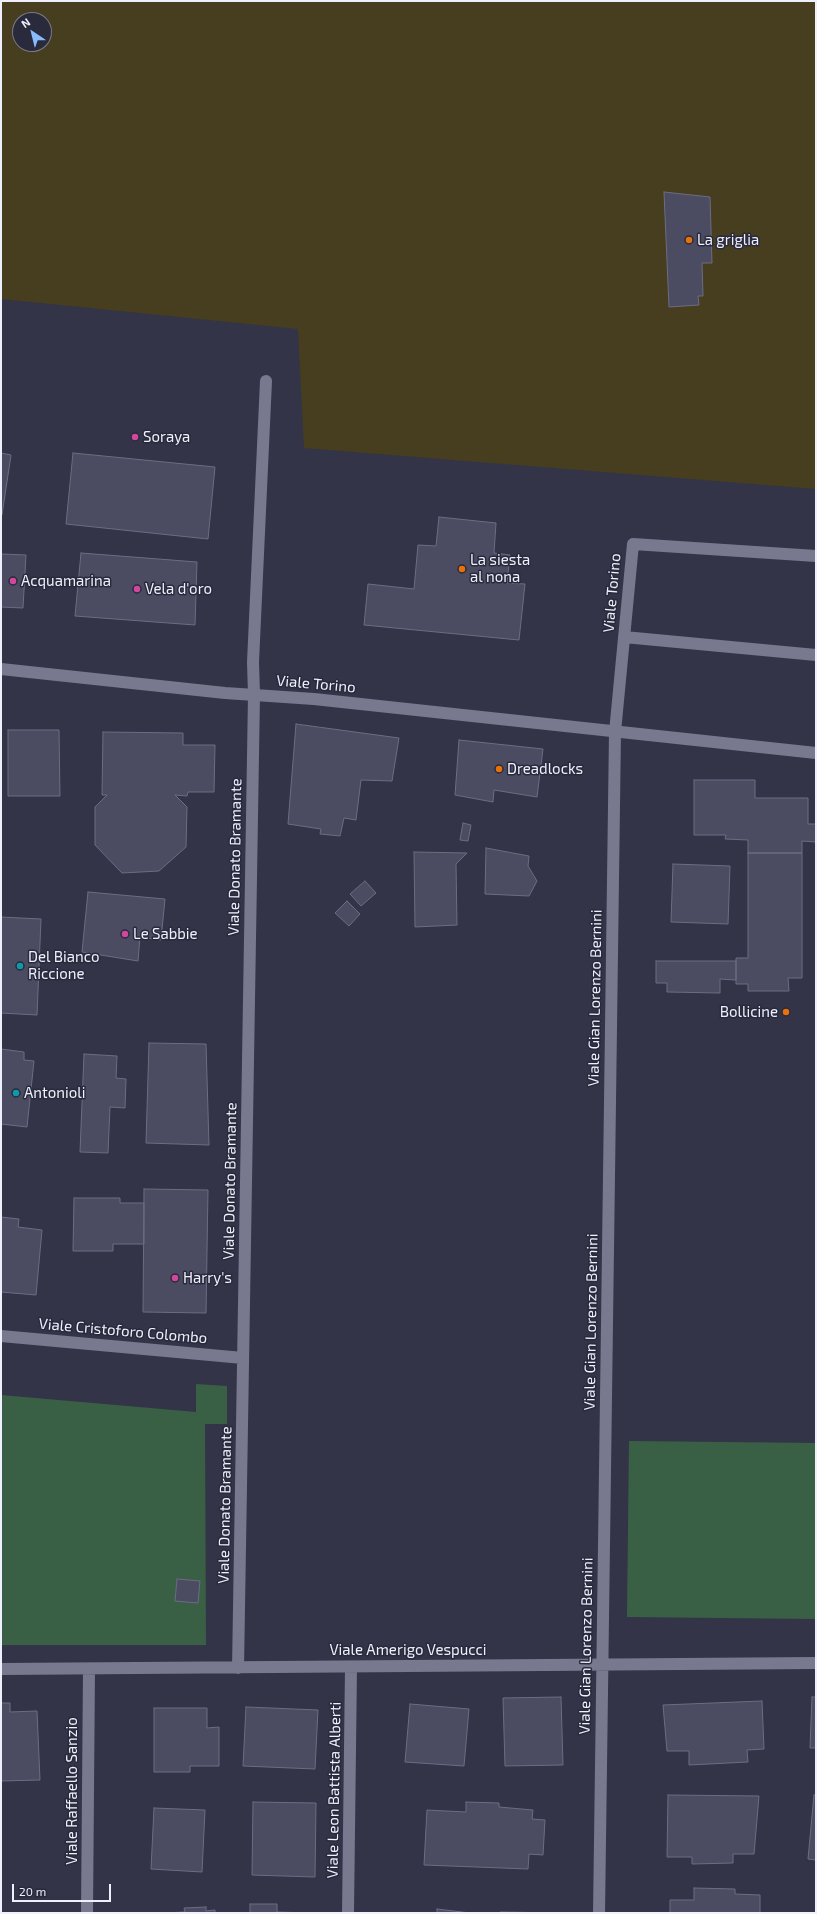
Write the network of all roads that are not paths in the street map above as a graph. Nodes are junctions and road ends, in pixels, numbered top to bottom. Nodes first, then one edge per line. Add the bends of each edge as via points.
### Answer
1 (266, 381) dead end
2 (816, 556) edge
3 (624, 637) junction
4 (816, 655) edge
5 (1, 669) edge
6 (254, 695) junction
7 (615, 732) junction
8 (816, 753) edge
9 (1, 1336) edge
10 (243, 1358) junction
11 (816, 1663) edge
12 (602, 1664) junction
13 (351, 1667) junction
14 (89, 1668) junction
15 (238, 1668) junction
16 (1, 1669) edge
17 (87, 1913) edge
18 (348, 1913) edge
19 (599, 1913) edge

1 - 6 street, Viale Torino
2 - 3 street, Viale Torino via 633,544
3 - 4 street
3 - 7 street, Viale Torino
5 - 6 street, Viale Torino
6 - 7 street, Viale Torino via 314,699
6 - 10 street, Viale Donato Bramante
7 - 8 street, Viale Torino
7 - 12 street, Viale Gian Lorenzo Bernini
9 - 10 street, Viale Cristoforo Colombo
10 - 15 street, Viale Donato Bramante
11 - 12 street, Viale Amerigo Vespucci
12 - 13 street, Viale Amerigo Vespucci
12 - 19 street, Viale Gian Lorenzo Bernini
13 - 15 street, Viale Amerigo Vespucci
13 - 18 street, Viale Leon Battista Alberti
14 - 15 street, Viale Amerigo Vespucci
14 - 16 street, Viale Amerigo Vespucci
14 - 17 street, Viale Raffaello Sanzio

